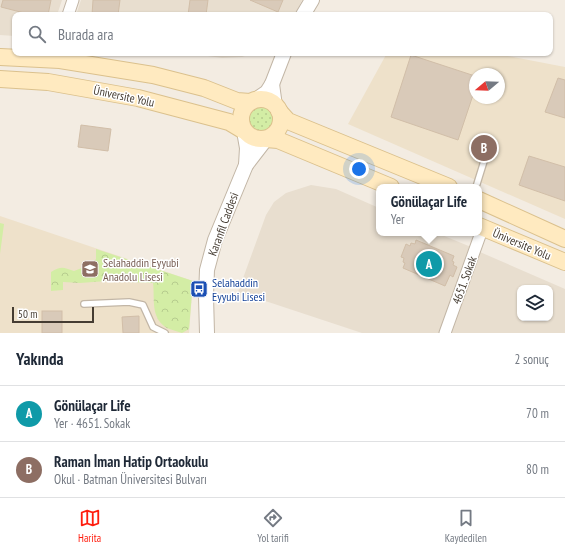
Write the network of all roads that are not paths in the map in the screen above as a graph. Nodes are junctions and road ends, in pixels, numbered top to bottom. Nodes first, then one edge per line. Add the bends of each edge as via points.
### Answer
1 (72, 0) edge
2 (312, 0) edge
3 (69, 12) edge
4 (305, 12) edge
5 (55, 56) edge
6 (283, 56) edge
7 (0, 57) edge
8 (0, 79) edge
9 (272, 84) junction
10 (254, 100) junction
11 (277, 108) junction
12 (244, 131) junction
13 (266, 139) junction
14 (489, 145) dead end
15 (246, 165) junction
16 (384, 184) edge
17 (442, 184) edge
18 (477, 184) edge
19 (482, 201) edge
20 (482, 226) edge
21 (478, 236) edge
22 (565, 239) edge
23 (565, 262) edge
24 (84, 304) dead end
25 (165, 333) edge
26 (207, 333) edge
27 (445, 333) edge

1 - 3 street
2 - 4 street
5 - 7 main road
5 - 10 main road via 153,75 204,88 237,101
6 - 9 street
8 - 12 main road, Üniversite Yolu via 48,82 138,98 229,122
9 - 10 street via 267,92
9 - 11 street
10 - 11 main road via 270,101
10 - 12 main road via 245,106 240,118
11 - 13 main road via 281,118 278,130
11 - 17 main road via 288,121
12 - 13 main road via 254,139
12 - 15 street
13 - 15 street
13 - 16 main road via 278,140
14 - 18 lane
15 - 26 street, Karanfil Caddesi via 215,240 207,270
19 - 22 main road
20 - 23 main road, Üniversite Yolu
21 - 27 street, 4651. Sokak
24 - 25 lane via 129,302 144,305 152,326

